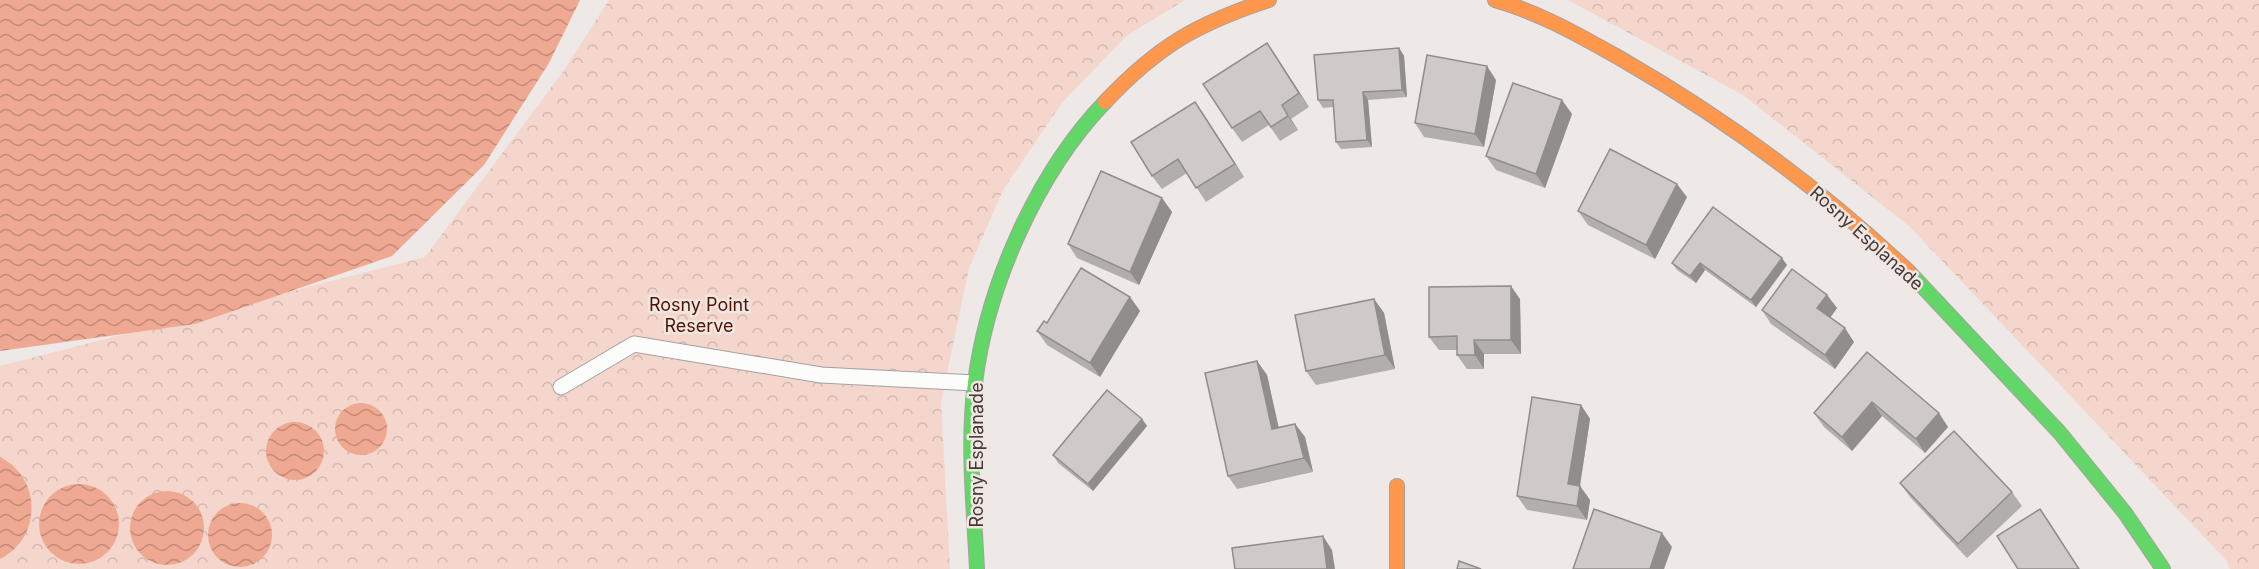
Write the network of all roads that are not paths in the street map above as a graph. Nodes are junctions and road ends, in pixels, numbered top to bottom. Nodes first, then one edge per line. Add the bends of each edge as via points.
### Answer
1 (1269, 0) edge
2 (1495, 0) edge
3 (975, 383) junction
4 (561, 387) dead end
5 (1397, 486) dead end
6 (977, 569) edge
7 (1397, 569) edge
8 (2163, 569) edge

1 - 3 street, Rosny Esplanade via 1224,14 1170,42 1131,74 1093,114 1029,212 1000,277 984,331
2 - 8 street, Rosny Esplanade via 1568,30 1644,71 1776,160 1848,218 1915,279 2027,396 2095,476
3 - 4 lane via 821,375 634,344
3 - 6 street, Rosny Esplanade
5 - 7 street

